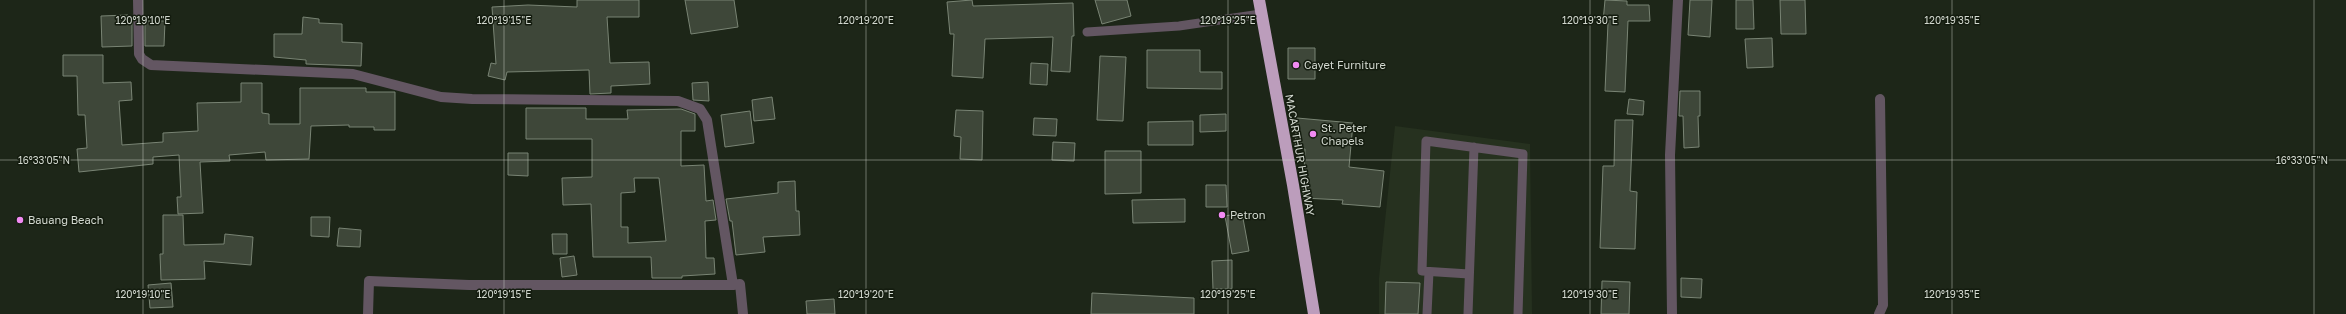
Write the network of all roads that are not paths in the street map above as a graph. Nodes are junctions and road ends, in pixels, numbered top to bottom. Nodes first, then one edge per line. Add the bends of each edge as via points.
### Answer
1 (138, 0) edge
2 (1259, 0) edge
3 (1678, 0) edge
4 (1261, 14) junction
5 (1087, 32) dead end
6 (1880, 98) dead end
7 (1474, 147) junction
8 (1429, 272) junction
9 (1469, 274) junction
10 (733, 285) junction
11 (368, 314) edge
12 (743, 314) edge
13 (1314, 314) edge
14 (1427, 314) edge
15 (1468, 314) edge
16 (1518, 314) edge
17 (1672, 314) edge
18 (1879, 314) edge

1 - 10 street via 139,54 151,65 353,74 441,97 603,102 666,100 690,104 700,109 707,120
2 - 4 highway, MACARTHUR HIGHWAY
3 - 17 street via 1670,155
4 - 5 lane via 1179,26
4 - 13 highway, MACARTHUR HIGHWAY
6 - 18 street via 1882,305
7 - 8 lane via 1426,141 1422,271
7 - 9 lane
7 - 16 lane via 1523,154
8 - 9 lane
8 - 14 lane
9 - 15 lane
10 - 11 street via 470,285 369,281
10 - 12 street via 740,284

